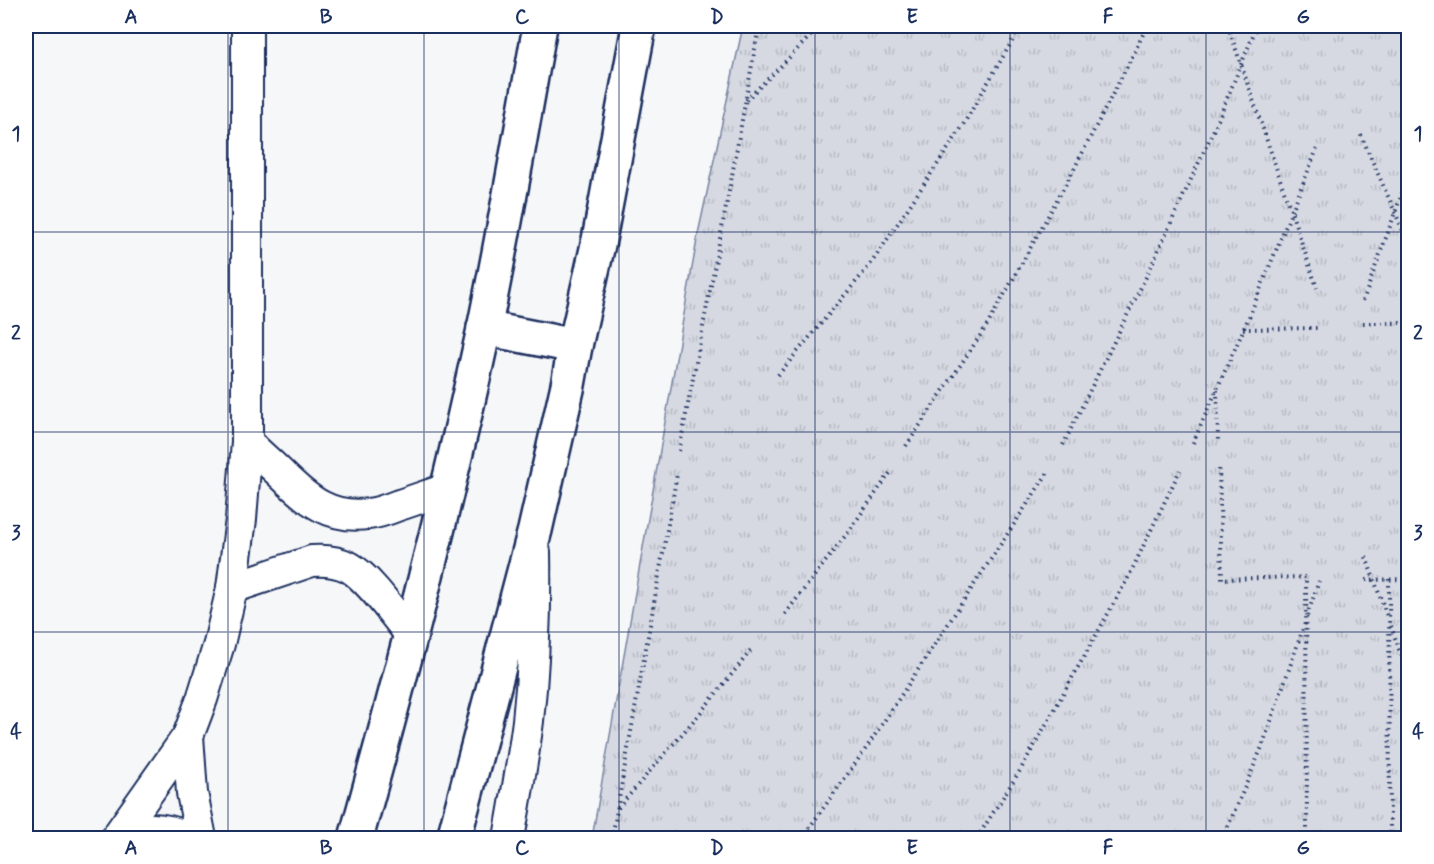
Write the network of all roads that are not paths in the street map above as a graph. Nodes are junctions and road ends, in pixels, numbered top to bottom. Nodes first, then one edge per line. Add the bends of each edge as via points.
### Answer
1 (247, 26) edge
2 (540, 26) edge
3 (639, 26) edge
4 (484, 328) junction
5 (575, 346) junction
6 (247, 442) junction
7 (447, 489) junction
8 (535, 530) junction
9 (232, 588) junction
10 (410, 634) junction
11 (188, 736) junction
12 (117, 838) edge
13 (189, 838) edge
14 (201, 838) edge
15 (356, 838) edge
16 (454, 838) edge
17 (509, 838) edge

1 - 6 street
2 - 4 main road
3 - 5 main road
4 - 5 main road
4 - 7 main road
5 - 8 main road
6 - 7 street via 314,503 341,514 370,514
6 - 9 street
7 - 10 main road
8 - 16 main road
8 - 17 street via 536,593 528,720
9 - 10 street via 312,561 337,562 360,575
9 - 11 street via 219,644
10 - 15 main road
11 - 12 street
11 - 14 street via 192,793
12 - 13 street via 130,832 162,829

